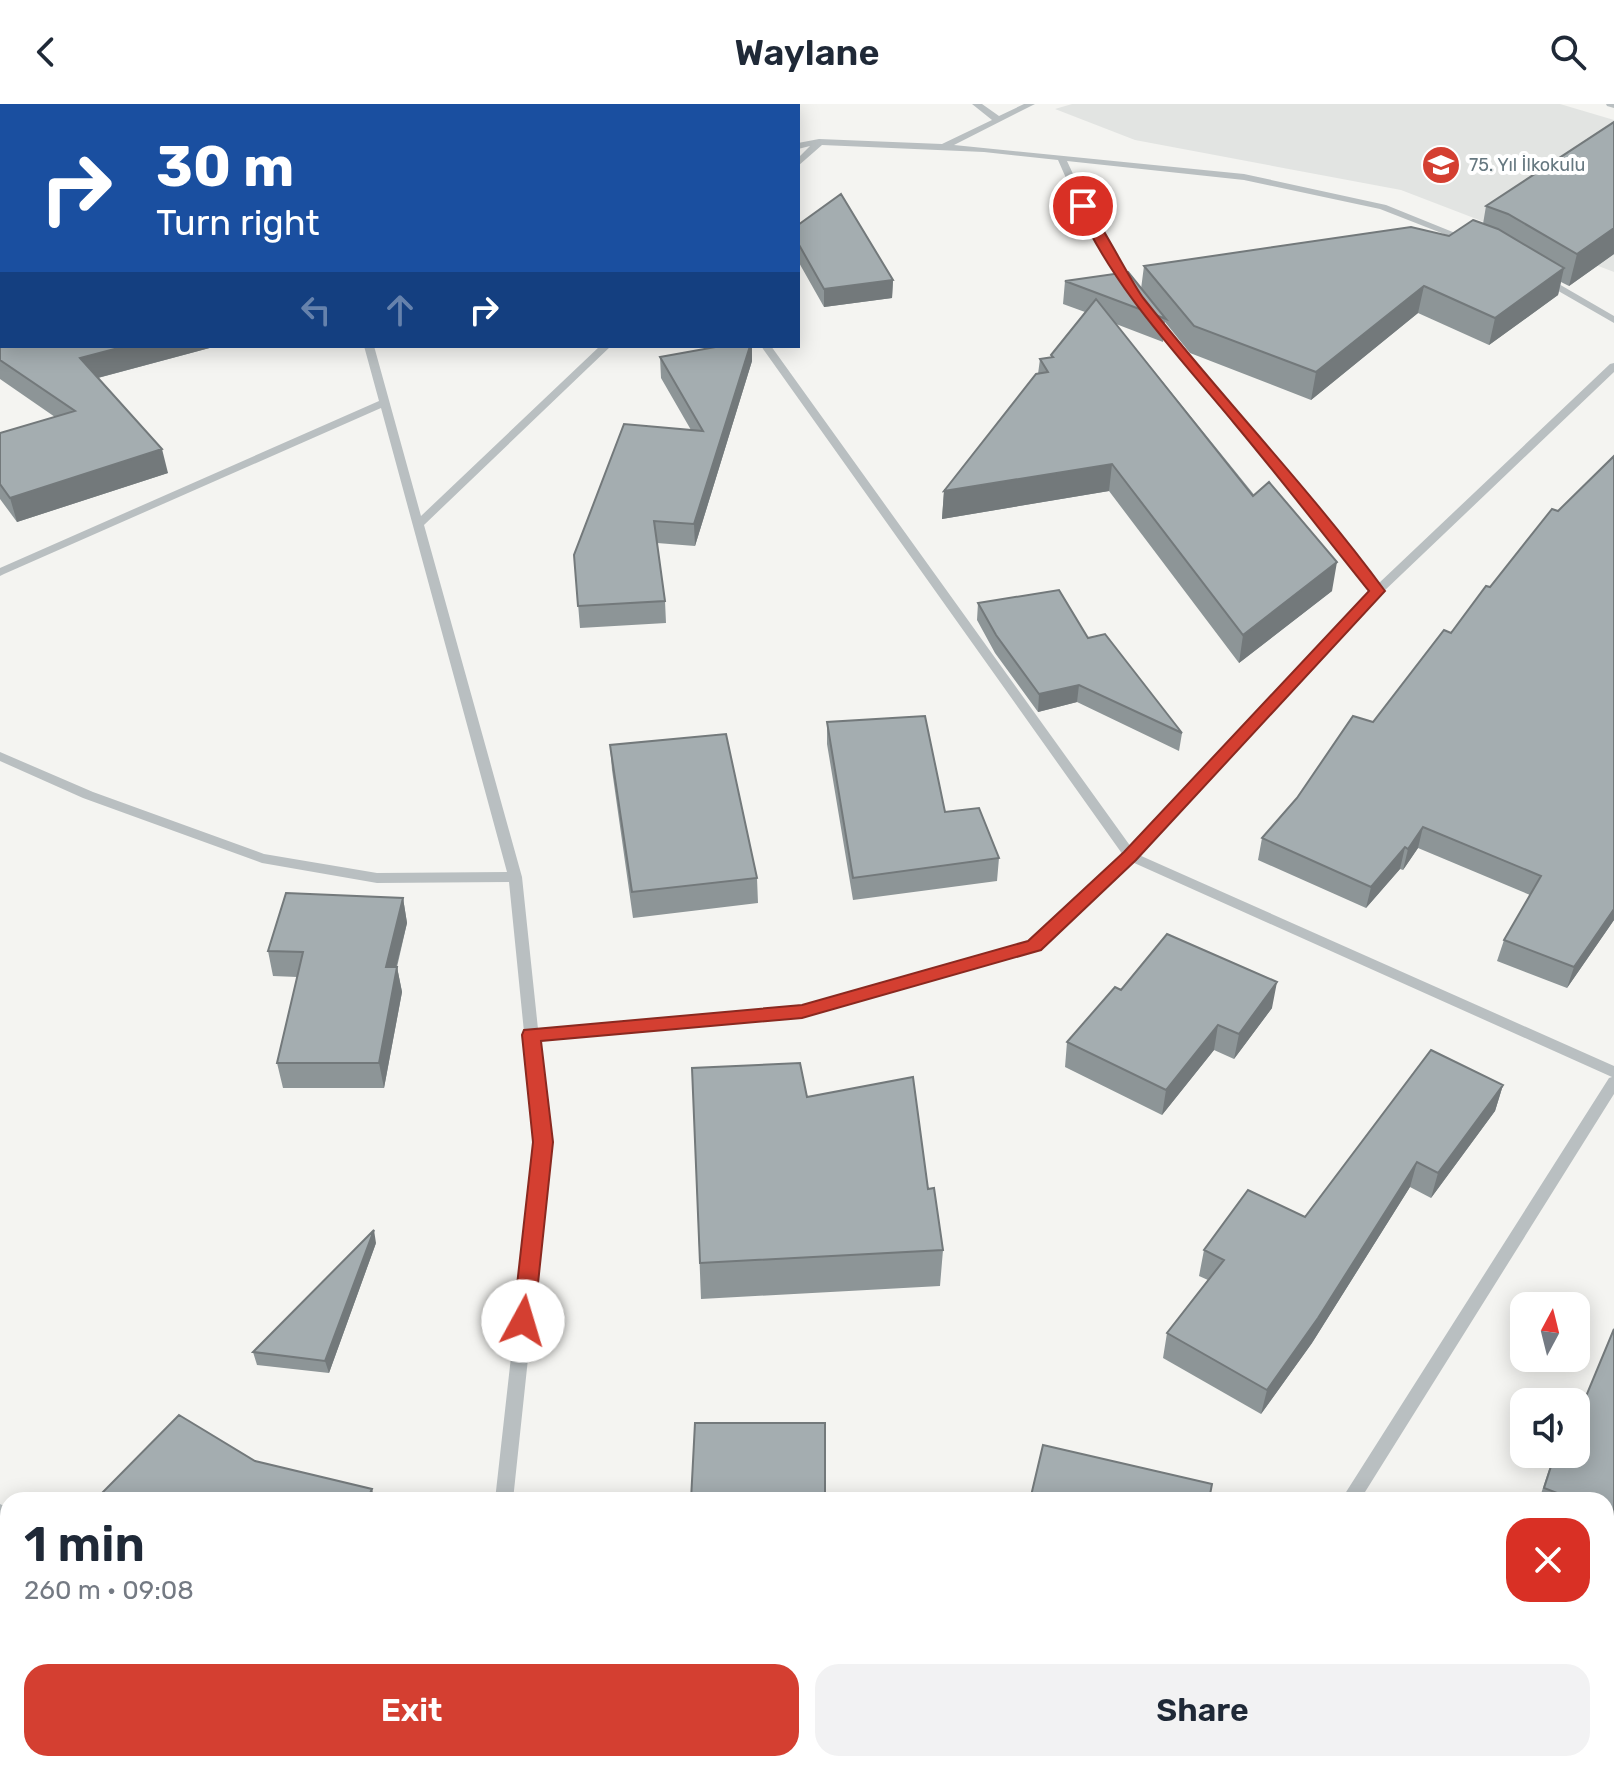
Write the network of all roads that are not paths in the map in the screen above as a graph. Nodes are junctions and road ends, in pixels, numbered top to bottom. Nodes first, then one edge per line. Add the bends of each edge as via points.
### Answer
1 (976, 104) edge
2 (1031, 104) edge
3 (998, 120) junction
4 (819, 142) junction
5 (800, 146) edge
6 (943, 147) junction
7 (1061, 157) junction
8 (800, 161) edge
9 (1482, 245) edge
10 (1534, 273) edge
11 (1136, 298) edge
12 (1146, 310) edge
13 (1613, 317) edge
14 (370, 348) edge
15 (604, 348) edge
16 (767, 348) edge
17 (1614, 366) edge
18 (385, 402) junction
19 (418, 525) junction
20 (0, 572) edge
21 (1377, 591) junction
22 (0, 756) edge
23 (1130, 856) junction
24 (515, 877) junction
25 (531, 1035) junction
26 (1614, 1072) edge
27 (1614, 1082) edge
28 (505, 1492) edge
29 (1355, 1492) edge

1 - 3 street
2 - 3 street
3 - 6 street
4 - 5 street
4 - 6 street
4 - 8 street
6 - 7 street
7 - 9 street via 1244,177 1383,207
7 - 11 street via 1094,230
10 - 13 street
12 - 21 street
14 - 18 street
15 - 19 street
16 - 23 street
17 - 21 street
18 - 19 street
18 - 20 street
19 - 24 street
21 - 23 street
22 - 24 street via 88,795 262,858 377,878
23 - 25 street via 1035,946 802,1012
23 - 26 street
24 - 25 street
25 - 28 street via 543,1142
27 - 29 street

